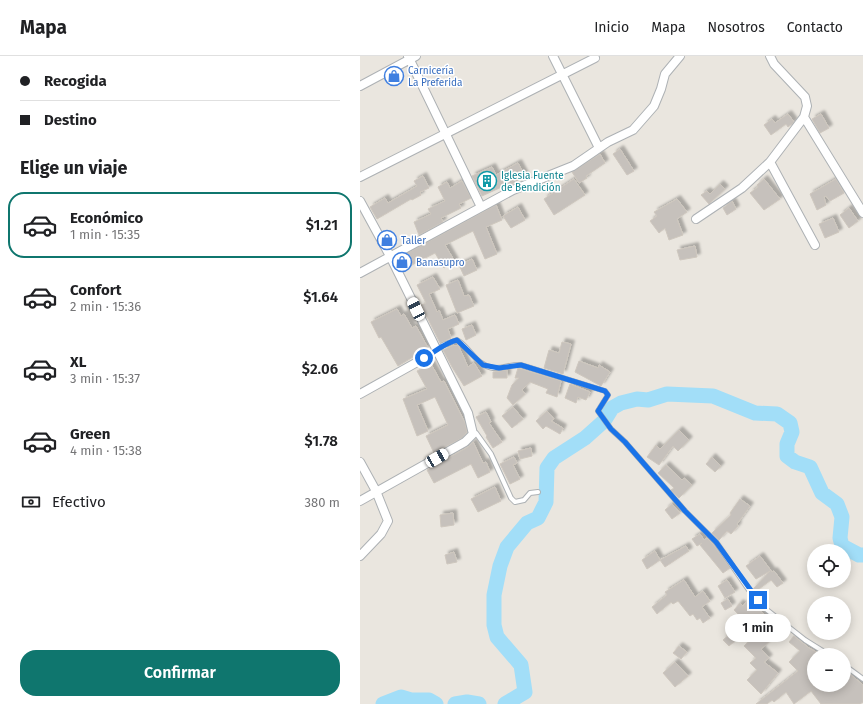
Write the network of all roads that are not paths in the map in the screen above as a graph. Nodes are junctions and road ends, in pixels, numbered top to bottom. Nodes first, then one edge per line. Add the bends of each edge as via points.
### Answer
1 (553, 56) edge
2 (680, 56) edge
3 (770, 56) edge
4 (411, 57) edge
5 (595, 58) dead end
6 (562, 74) junction
7 (360, 86) edge
8 (804, 117) junction
9 (446, 132) junction
10 (599, 148) junction
11 (770, 162) junction
12 (360, 177) edge
13 (360, 201) edge
14 (481, 207) junction
15 (863, 213) edge
16 (696, 219) dead end
17 (815, 245) dead end
18 (390, 256) junction
19 (360, 273) edge
20 (437, 351) junction
21 (360, 394) edge
22 (473, 434) junction
23 (360, 462) edge
24 (376, 492) junction
25 (538, 492) dead end
26 (360, 501) edge
27 (360, 556) edge
28 (818, 648) edge
29 (851, 670) edge
30 (863, 679) edge

1 - 6 street
2 - 10 street via 664,74 654,106 644,119 634,130
3 - 8 street via 774,64 805,97 807,106
4 - 7 street
4 - 9 street
5 - 6 street
6 - 9 street
6 - 10 street
8 - 11 street
8 - 15 street
9 - 12 street
9 - 14 street
10 - 14 street via 572,166 512,190
11 - 16 street via 742,188
11 - 17 street
13 - 18 street
14 - 18 street
18 - 19 street
18 - 20 street
20 - 21 street
20 - 22 street via 468,413
20 - 28 lane via 443,345 457,340 483,365 499,368 521,365 605,391 608,395 598,411 611,429 716,542 766,610
22 - 24 street via 465,442
22 - 25 lane via 476,433 491,454 515,502 524,500 530,493
23 - 24 street
24 - 26 street
24 - 27 street via 388,521 381,534
29 - 30 lane

